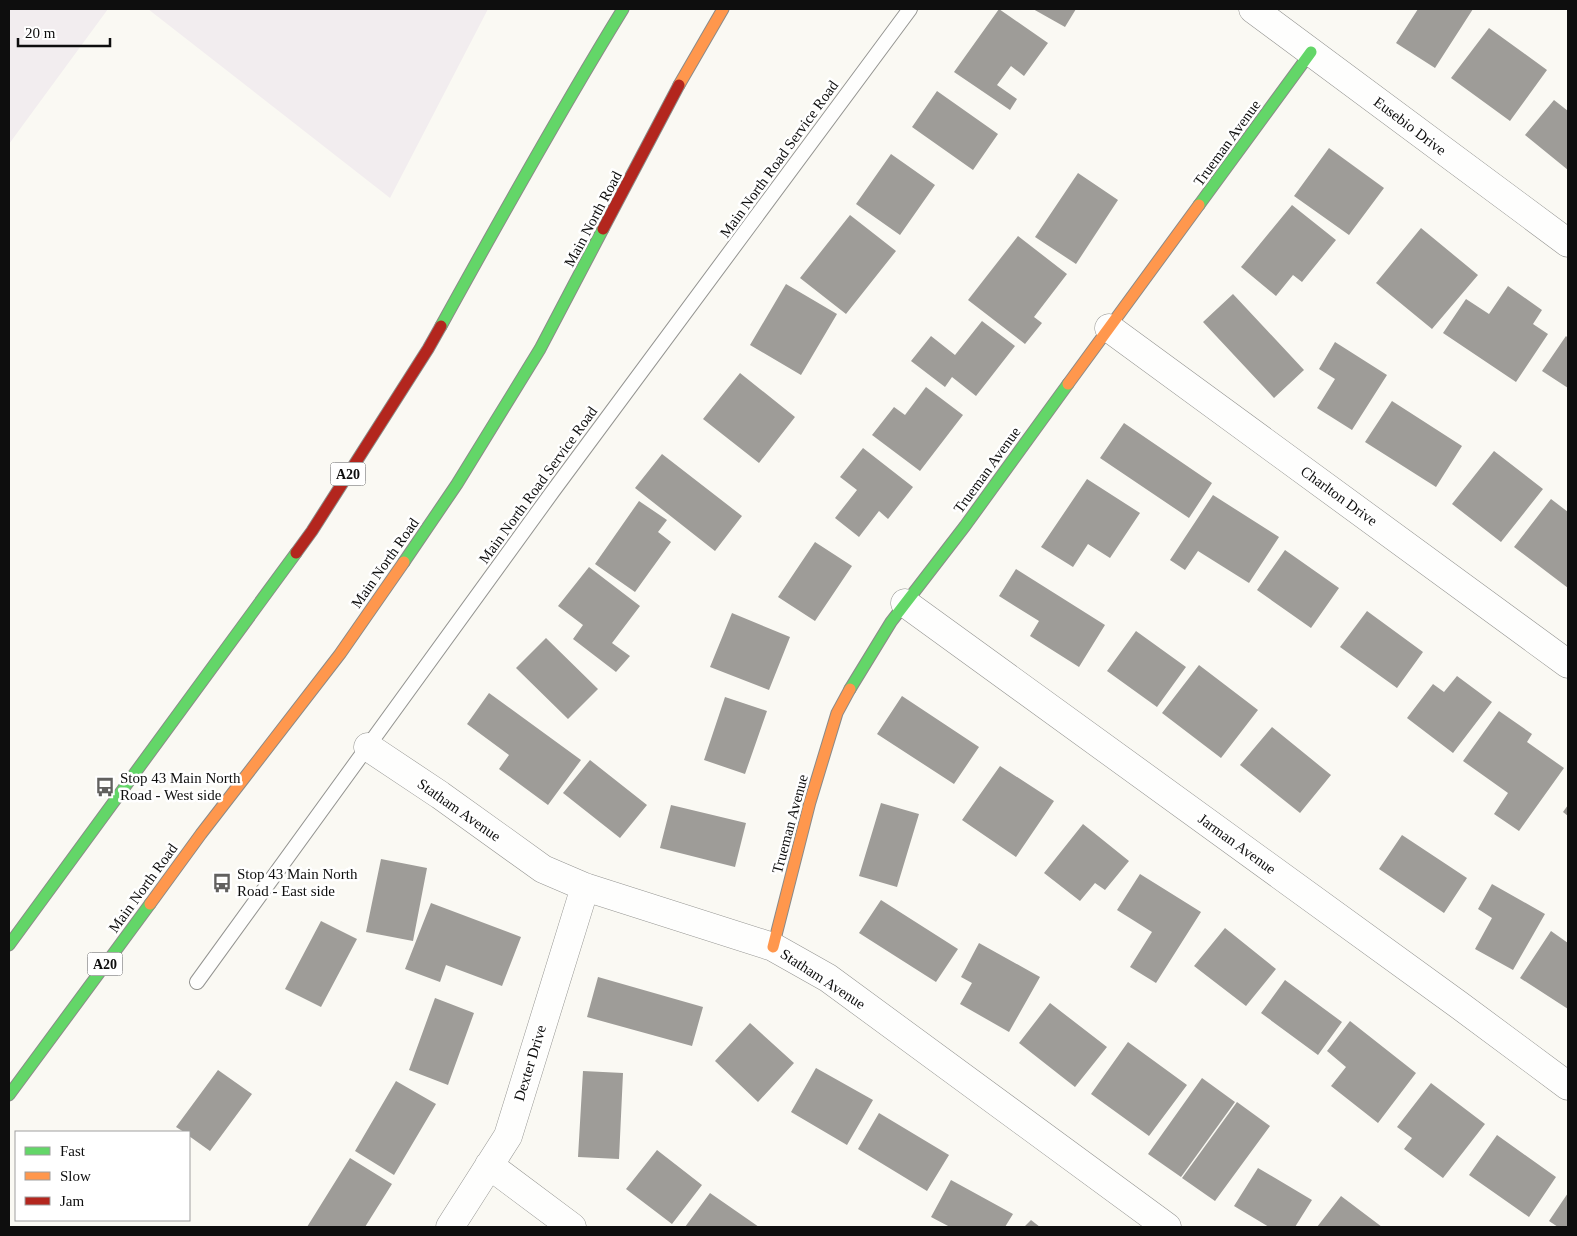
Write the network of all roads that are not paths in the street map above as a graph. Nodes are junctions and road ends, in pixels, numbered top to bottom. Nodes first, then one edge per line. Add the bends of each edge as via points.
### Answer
1 (624, 9) edge
2 (723, 9) edge
3 (910, 9) edge
4 (1252, 9) edge
5 (1311, 52) junction
6 (1568, 243) edge
7 (1109, 328) junction
8 (906, 603) junction
9 (1568, 664) edge
10 (368, 747) junction
11 (585, 887) junction
12 (9, 945) edge
13 (773, 947) junction
14 (197, 982) dead end
15 (1568, 1086) edge
16 (9, 1095) edge
17 (489, 1166) junction
18 (450, 1227) edge
19 (572, 1227) edge
20 (1167, 1227) edge

1 - 12 main road, A20 via 590,62 428,349 312,531
2 - 16 main road, Main North Road / A20 via 689,66 540,349 457,484 340,654 201,834
3 - 10 lane, Main North Road Service Road
4 - 5 street, Eusebio Drive
5 - 6 street, Eusebio Drive
5 - 7 main road, Trueman Avenue
7 - 8 main road, Trueman Avenue
7 - 9 street, Charlton Drive
8 - 13 main road, Trueman Avenue via 857,676 837,713 810,802
8 - 15 street, Jarman Avenue
10 - 11 street, Statham Avenue via 543,869
10 - 14 lane, Main North Road Service Road
11 - 13 street, Statham Avenue
11 - 17 street, Dexter Drive via 508,1136
13 - 20 street, Statham Avenue via 828,978
17 - 18 street, Dexter Drive
17 - 19 street

